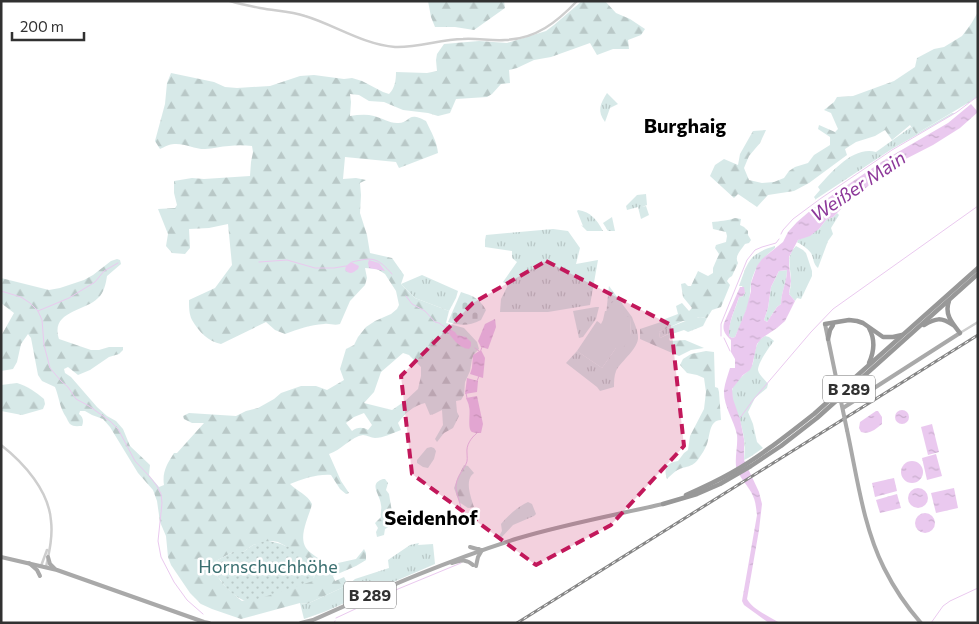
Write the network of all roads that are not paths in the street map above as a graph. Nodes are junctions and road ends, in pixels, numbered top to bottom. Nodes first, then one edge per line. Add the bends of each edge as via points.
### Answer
1 (230, 1) edge
2 (577, 1) edge
3 (978, 268) edge
4 (978, 274) edge
5 (950, 299) junction
6 (978, 322) edge
7 (835, 324) junction
8 (825, 325) joint
9 (953, 325) junction
10 (868, 327) junction
11 (916, 329) junction
12 (960, 333) junction
13 (903, 335) junction
14 (828, 339) junction
15 (867, 367) junction
16 (842, 408) junction
17 (814, 417) junction
18 (1, 445) edge
19 (663, 504) joint
20 (50, 542) junction
21 (470, 547) dead end
22 (484, 549) junction
23 (1, 557) edge
24 (48, 557) junction
25 (29, 564) junction
26 (440, 566) junction
27 (43, 567) junction
28 (57, 570) junction
29 (40, 576) dead end
30 (204, 622) edge
31 (209, 623) edge
32 (300, 623) edge
33 (921, 623) edge

1 - 2 street via 305,16 353,36 394,47 457,39 524,37 546,28
3 - 13 highway, B 289
4 - 5 highway, B 289
5 - 9 highway via 947,311
5 - 11 highway, B 289
6 - 12 street
7 - 8 highway
7 - 10 highway via 853,320
7 - 14 highway
8 - 14 main road
9 - 11 highway via 937,319
9 - 12 highway
10 - 13 highway via 884,337
10 - 15 highway via 873,345
11 - 17 highway, B 289
12 - 16 main road
13 - 15 highway, B 289
14 - 16 main road, bridge
15 - 17 highway, B 289
16 - 33 main road, bridge via 874,545 901,598
17 - 19 highway, B 289 via 734,474
18 - 20 street via 24,467 46,499 51,522
19 - 22 main road, B 289 via 556,528
20 - 24 street
20 - 27 street
21 - 22 main road
22 - 26 main road, B 289
22 - 26 main road via 475,565 465,560
23 - 25 main road
24 - 27 street
24 - 28 main road
25 - 27 main road
25 - 29 main road
26 - 32 main road, B 289
27 - 28 main road
28 - 30 main road
30 - 31 main road

